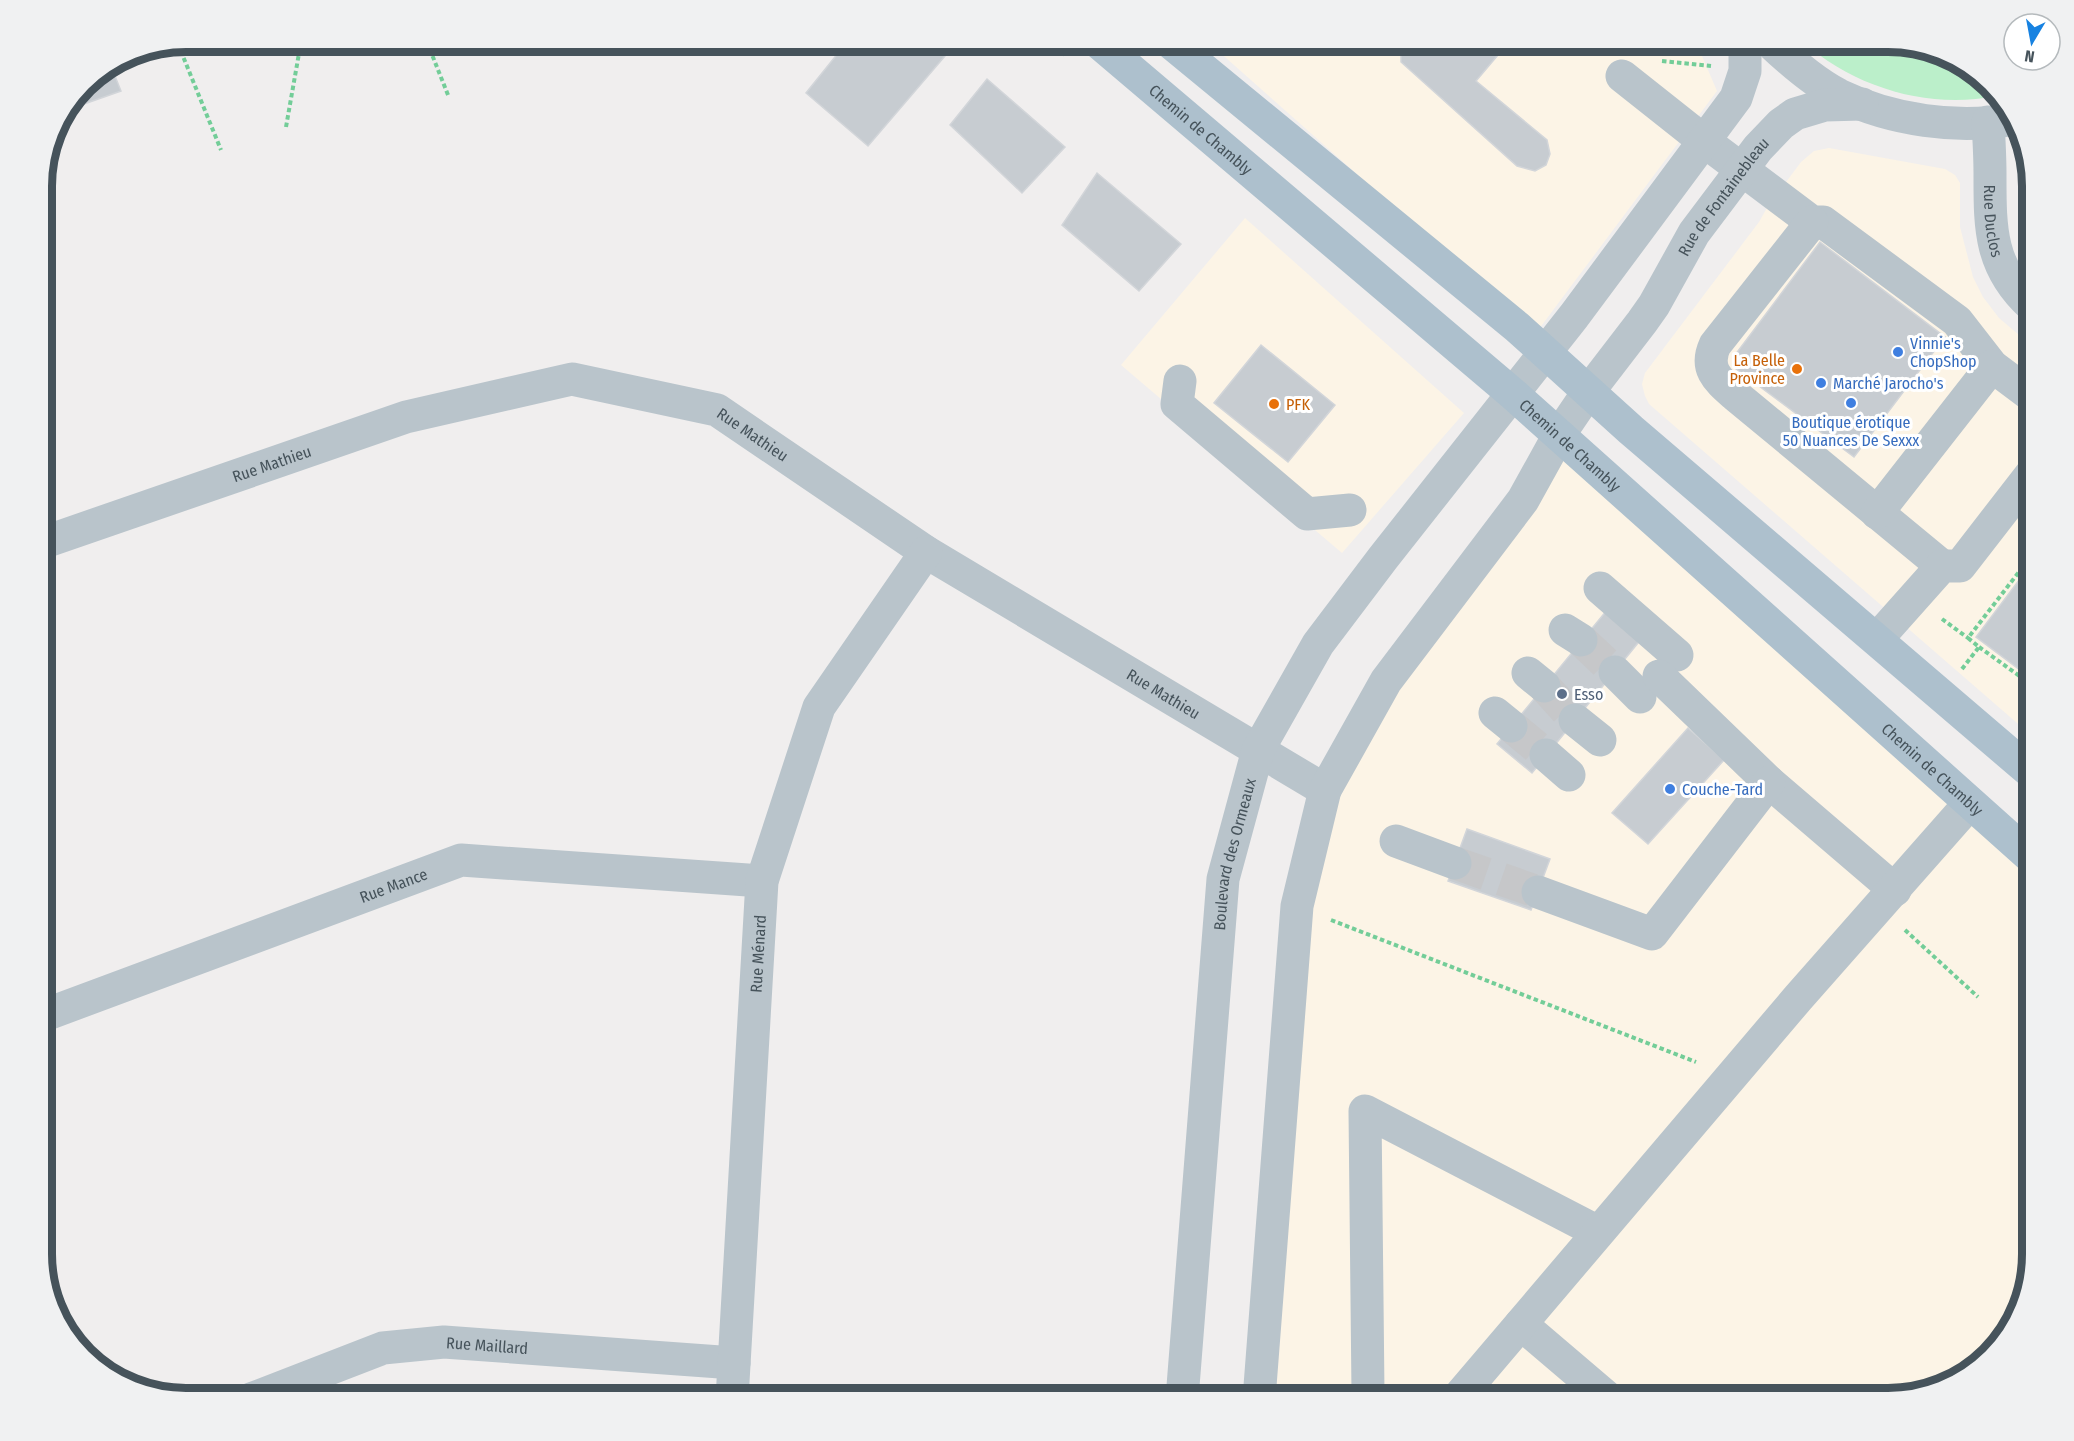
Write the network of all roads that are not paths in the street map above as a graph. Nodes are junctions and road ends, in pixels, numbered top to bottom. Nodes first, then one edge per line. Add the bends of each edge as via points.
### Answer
1 (1110, 52) edge
2 (1183, 52) edge
3 (1745, 52) edge
4 (1782, 52) edge
5 (1622, 76) dead end
6 (1862, 104) junction
7 (2001, 120) edge
8 (1704, 141) junction
9 (1743, 169) junction
10 (1812, 222) junction
11 (2022, 296) edge
12 (1546, 352) junction
13 (1992, 366) junction
14 (1180, 381) dead end
15 (2022, 388) edge
16 (1589, 391) junction
17 (1513, 394) junction
18 (1559, 435) junction
19 (2022, 485) edge
20 (1350, 510) dead end
21 (1877, 513) junction
22 (53, 539) edge
23 (926, 552) junction
24 (1942, 566) junction
25 (1600, 588) dead end
26 (1877, 639) junction
27 (1615, 672) tunnel mouth
28 (1658, 676) junction
29 (1575, 720) tunnel mouth
30 (1600, 740) dead end
31 (1258, 750) junction
32 (2022, 764) edge
33 (1769, 782) junction
34 (1325, 790) junction
35 (1970, 803) junction
36 (1396, 841) dead end
37 (2022, 849) edge
38 (1455, 863) tunnel mouth
39 (762, 881) junction
40 (1538, 892) tunnel mouth
41 (1888, 898) junction
42 (53, 1012) edge
43 (1598, 1232) junction
44 (1521, 1324) junction
45 (734, 1363) junction
46 (279, 1388) edge
47 (733, 1388) edge
48 (1183, 1388) edge
49 (1260, 1388) edge
50 (1368, 1388) edge
51 (1466, 1388) edge
52 (1596, 1388) edge

1 - 17 main road, Chemin de Chambly
2 - 12 main road
3 - 8 street via 1742,85
4 - 6 street via 1822,84
5 - 8 street
6 - 7 street via 1915,118 1964,123
6 - 9 street, Rue de Fontainebleau via 1825,105 1795,114 1766,138
7 - 11 street, Rue Duclos via 1990,202 1993,242 2011,284
8 - 9 street
8 - 12 street
9 - 10 street
9 - 16 street, Rue de Fontainebleau via 1694,233 1648,314
10 - 13 street via 1823,222 1957,321
10 - 21 street via 1715,345 1710,365 1735,395
12 - 16 main road
12 - 17 street
13 - 15 street
13 - 21 street
14 - 20 street via 1177,404 1307,514
16 - 18 street, Rue de Fontainebleau
16 - 26 main road
17 - 18 main road, Chemin de Chambly
17 - 31 street, Boulevard des Ormeaux via 1318,644
18 - 34 street via 1523,500 1386,681
18 - 35 main road, Chemin de Chambly
19 - 24 street via 1960,566
21 - 24 street
22 - 23 street, Rue Mathieu via 406,417 572,379 717,410
23 - 31 street, Rue Mathieu
23 - 39 street, Rue Ménard via 819,707
24 - 26 street
25 - 28 street
26 - 32 main road
27 - 28 street
28 - 33 street
29 - 30 street
31 - 34 street, Rue Mathieu
31 - 48 street, Boulevard des Ormeaux via 1223,879
33 - 40 street via 1652,934
33 - 41 street
34 - 49 street via 1297,906
35 - 37 main road, Chemin de Chambly
35 - 41 street
36 - 38 street
39 - 42 street, Rue Mance via 461,860
39 - 45 street, Rue Ménard
41 - 43 street
43 - 44 street
43 - 50 street via 1365,1111
44 - 51 street
44 - 52 street
45 - 46 street, Rue Maillard via 444,1342 383,1348
45 - 47 street, Rue Ménard

